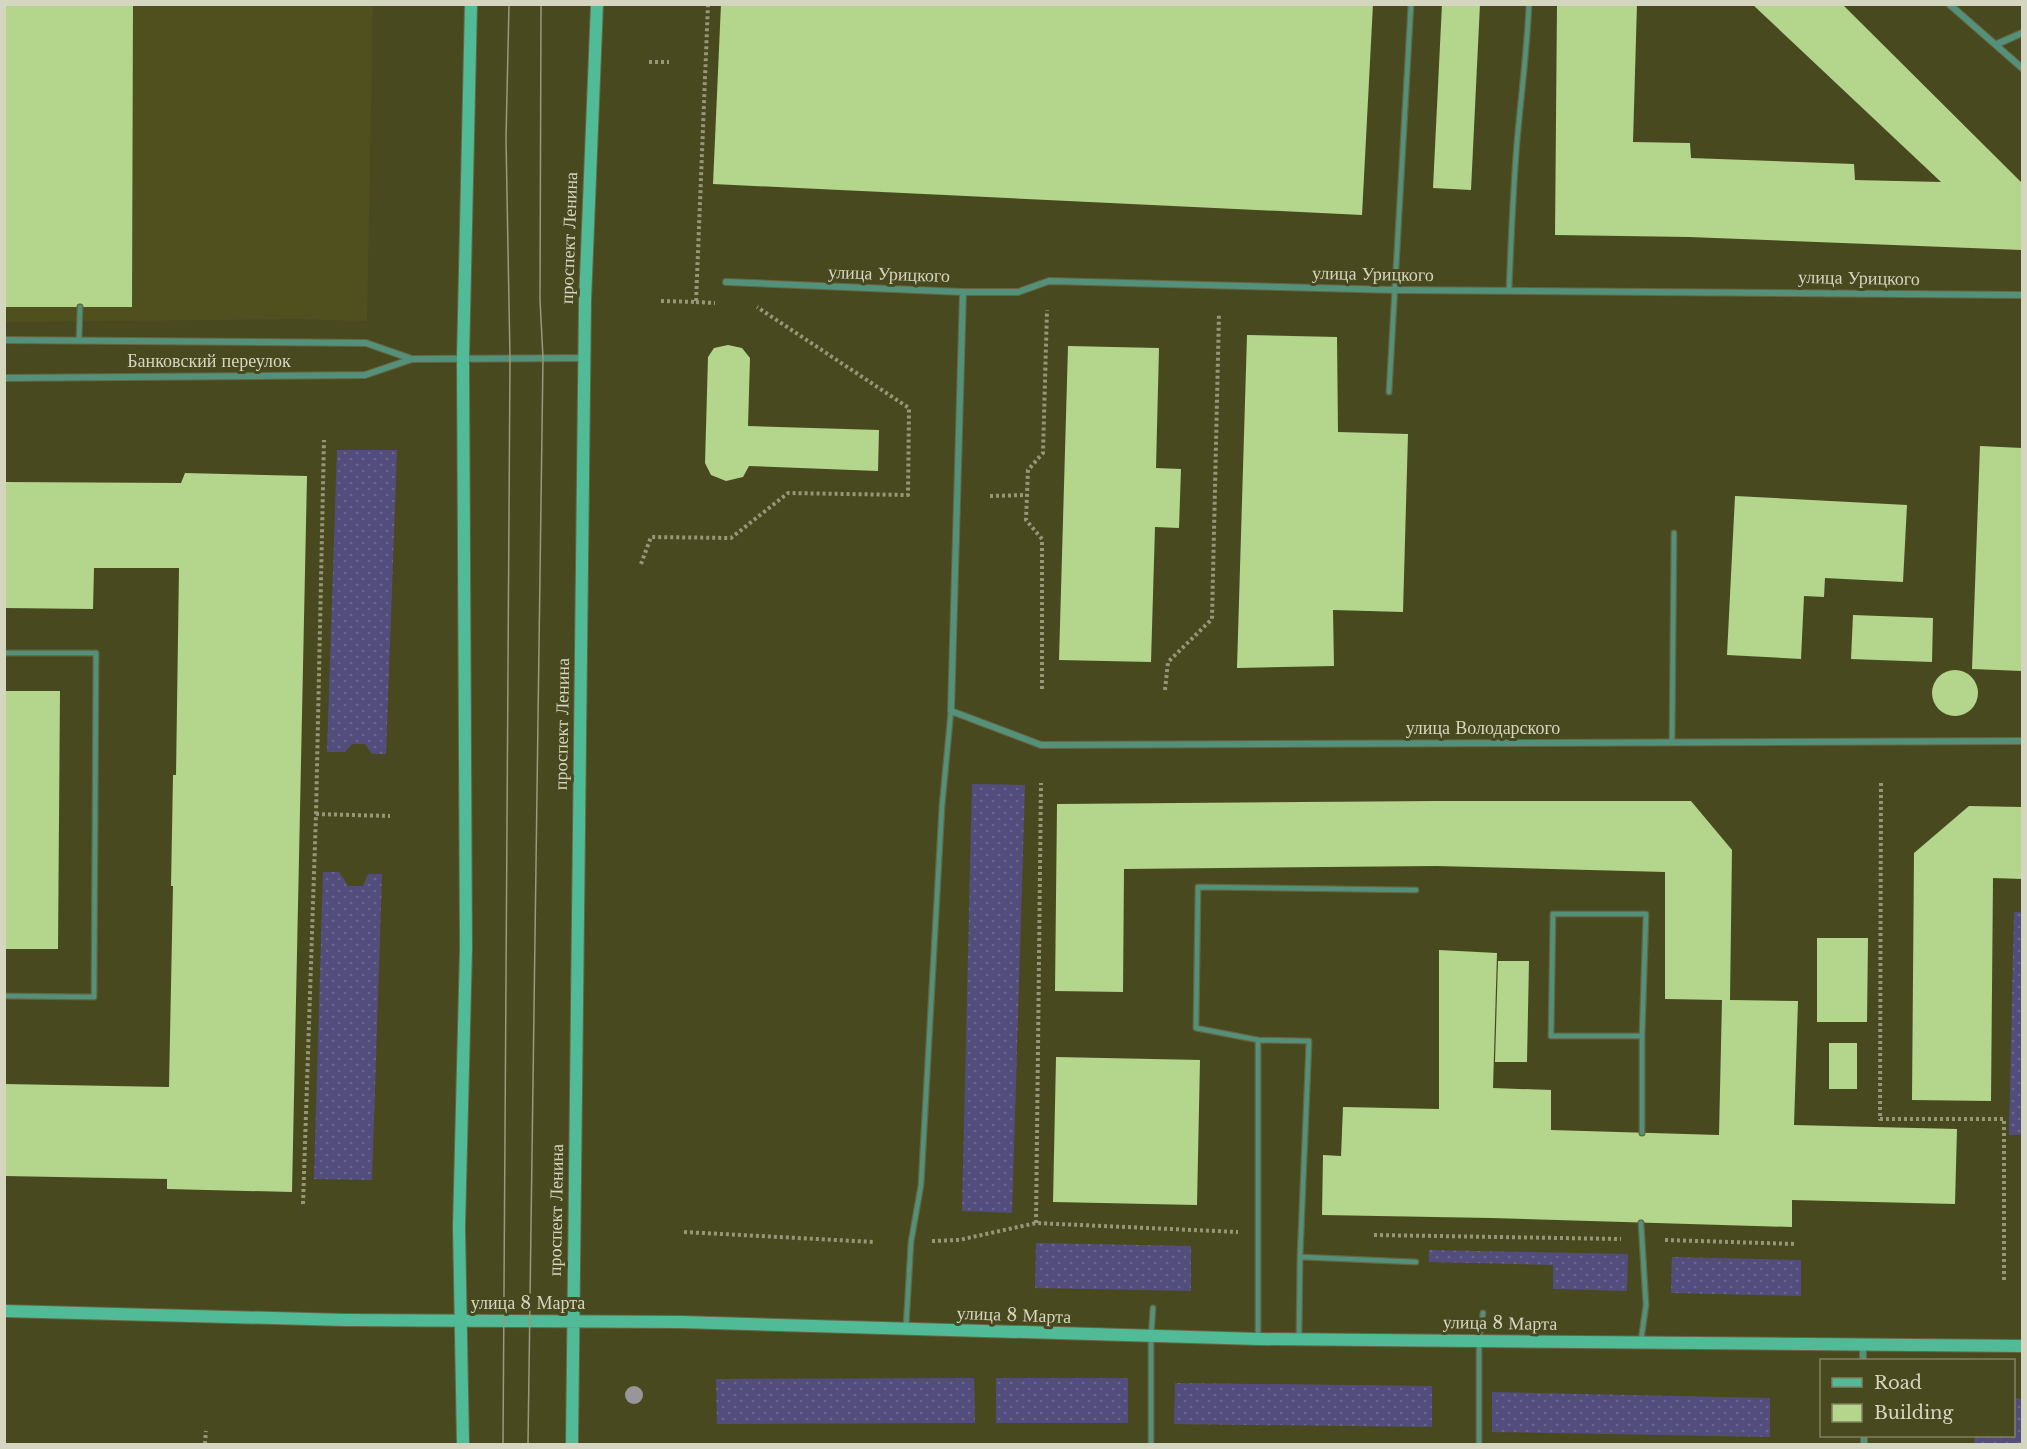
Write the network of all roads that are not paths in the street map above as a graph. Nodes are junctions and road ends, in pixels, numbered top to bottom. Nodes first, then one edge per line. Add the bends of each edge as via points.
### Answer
1 (471, 4) edge
2 (597, 4) edge
3 (1411, 4) edge
4 (1529, 4) edge
5 (1949, 4) edge
6 (2022, 33) edge
7 (1997, 44) junction
8 (2022, 68) edge
9 (726, 282) dead end
10 (1395, 290) junction
11 (1509, 290) junction
12 (963, 292) junction
13 (2022, 295) edge
14 (80, 307) dead end
15 (4, 340) edge
16 (79, 340) junction
17 (584, 358) junction
18 (412, 359) junction
19 (463, 359) junction
20 (4, 378) edge
21 (1389, 392) dead end
22 (1674, 533) dead end
23 (4, 653) edge
24 (951, 711) junction
25 (2022, 741) edge
26 (1671, 742) junction
27 (1416, 890) dead end
28 (4, 996) edge
29 (1642, 1036) junction
30 (1258, 1040) junction
31 (1642, 1133) dead end
32 (1641, 1223) dead end
33 (1300, 1257) junction
34 (1416, 1262) dead end
35 (1153, 1308) dead end
36 (4, 1311) edge
37 (1483, 1313) dead end
38 (461, 1321) junction
39 (573, 1322) junction
40 (906, 1330) junction
41 (1151, 1337) junction
42 (1258, 1339) junction
43 (1299, 1340) junction
44 (1479, 1341) junction
45 (1641, 1343) junction
46 (1863, 1344) junction
47 (2022, 1346) edge
48 (1863, 1359) edge
49 (463, 1444) edge
50 (572, 1444) edge
51 (1151, 1444) edge
52 (1479, 1444) edge

1 - 19 main road
2 - 17 main road, проспект Ленина
3 - 10 lane
4 - 11 lane
5 - 7 street
6 - 7 street
7 - 8 street
9 - 12 street, улица Урицкого
10 - 11 street, улица Урицкого
10 - 12 street, улица Урицкого via 1049,281 1018,292
10 - 21 lane
11 - 13 street, улица Урицкого
12 - 24 street
14 - 16 lane
15 - 16 street, Банковский переулок
16 - 18 street, Банковский переулок via 366,344
17 - 19 street, Банковский переулок
17 - 39 main road, проспект Ленина
18 - 19 street, Банковский переулок
18 - 20 street, Банковский переулок via 365,375
19 - 38 main road via 466,948 459,1227
22 - 26 lane
23 - 28 lane via 96,653 96,677 94,996
24 - 26 street, улица Володарского via 1041,745
24 - 40 lane via 921,1185 911,1242
25 - 26 street, улица Володарского
27 - 30 lane via 1198,887 1196,1028
29 - 29 lane via 1551,1036 1553,914 1646,914
29 - 31 lane
30 - 33 lane via 1309,1041
30 - 42 lane
32 - 45 lane via 1646,1305
33 - 34 lane
33 - 43 lane
35 - 41 lane
36 - 38 main road, улица 8 Марта
37 - 44 lane
38 - 39 main road, улица 8 Марта
38 - 49 main road
39 - 40 main road, улица 8 Марта
39 - 50 main road, проспект Ленина
40 - 41 main road, улица 8 Марта
41 - 42 main road, улица 8 Марта
41 - 51 lane
42 - 43 main road, улица 8 Марта
43 - 44 main road, улица 8 Марта
44 - 45 main road, улица 8 Марта
44 - 52 lane
45 - 46 main road, улица 8 Марта
46 - 47 main road, улица 8 Марта
46 - 48 street

